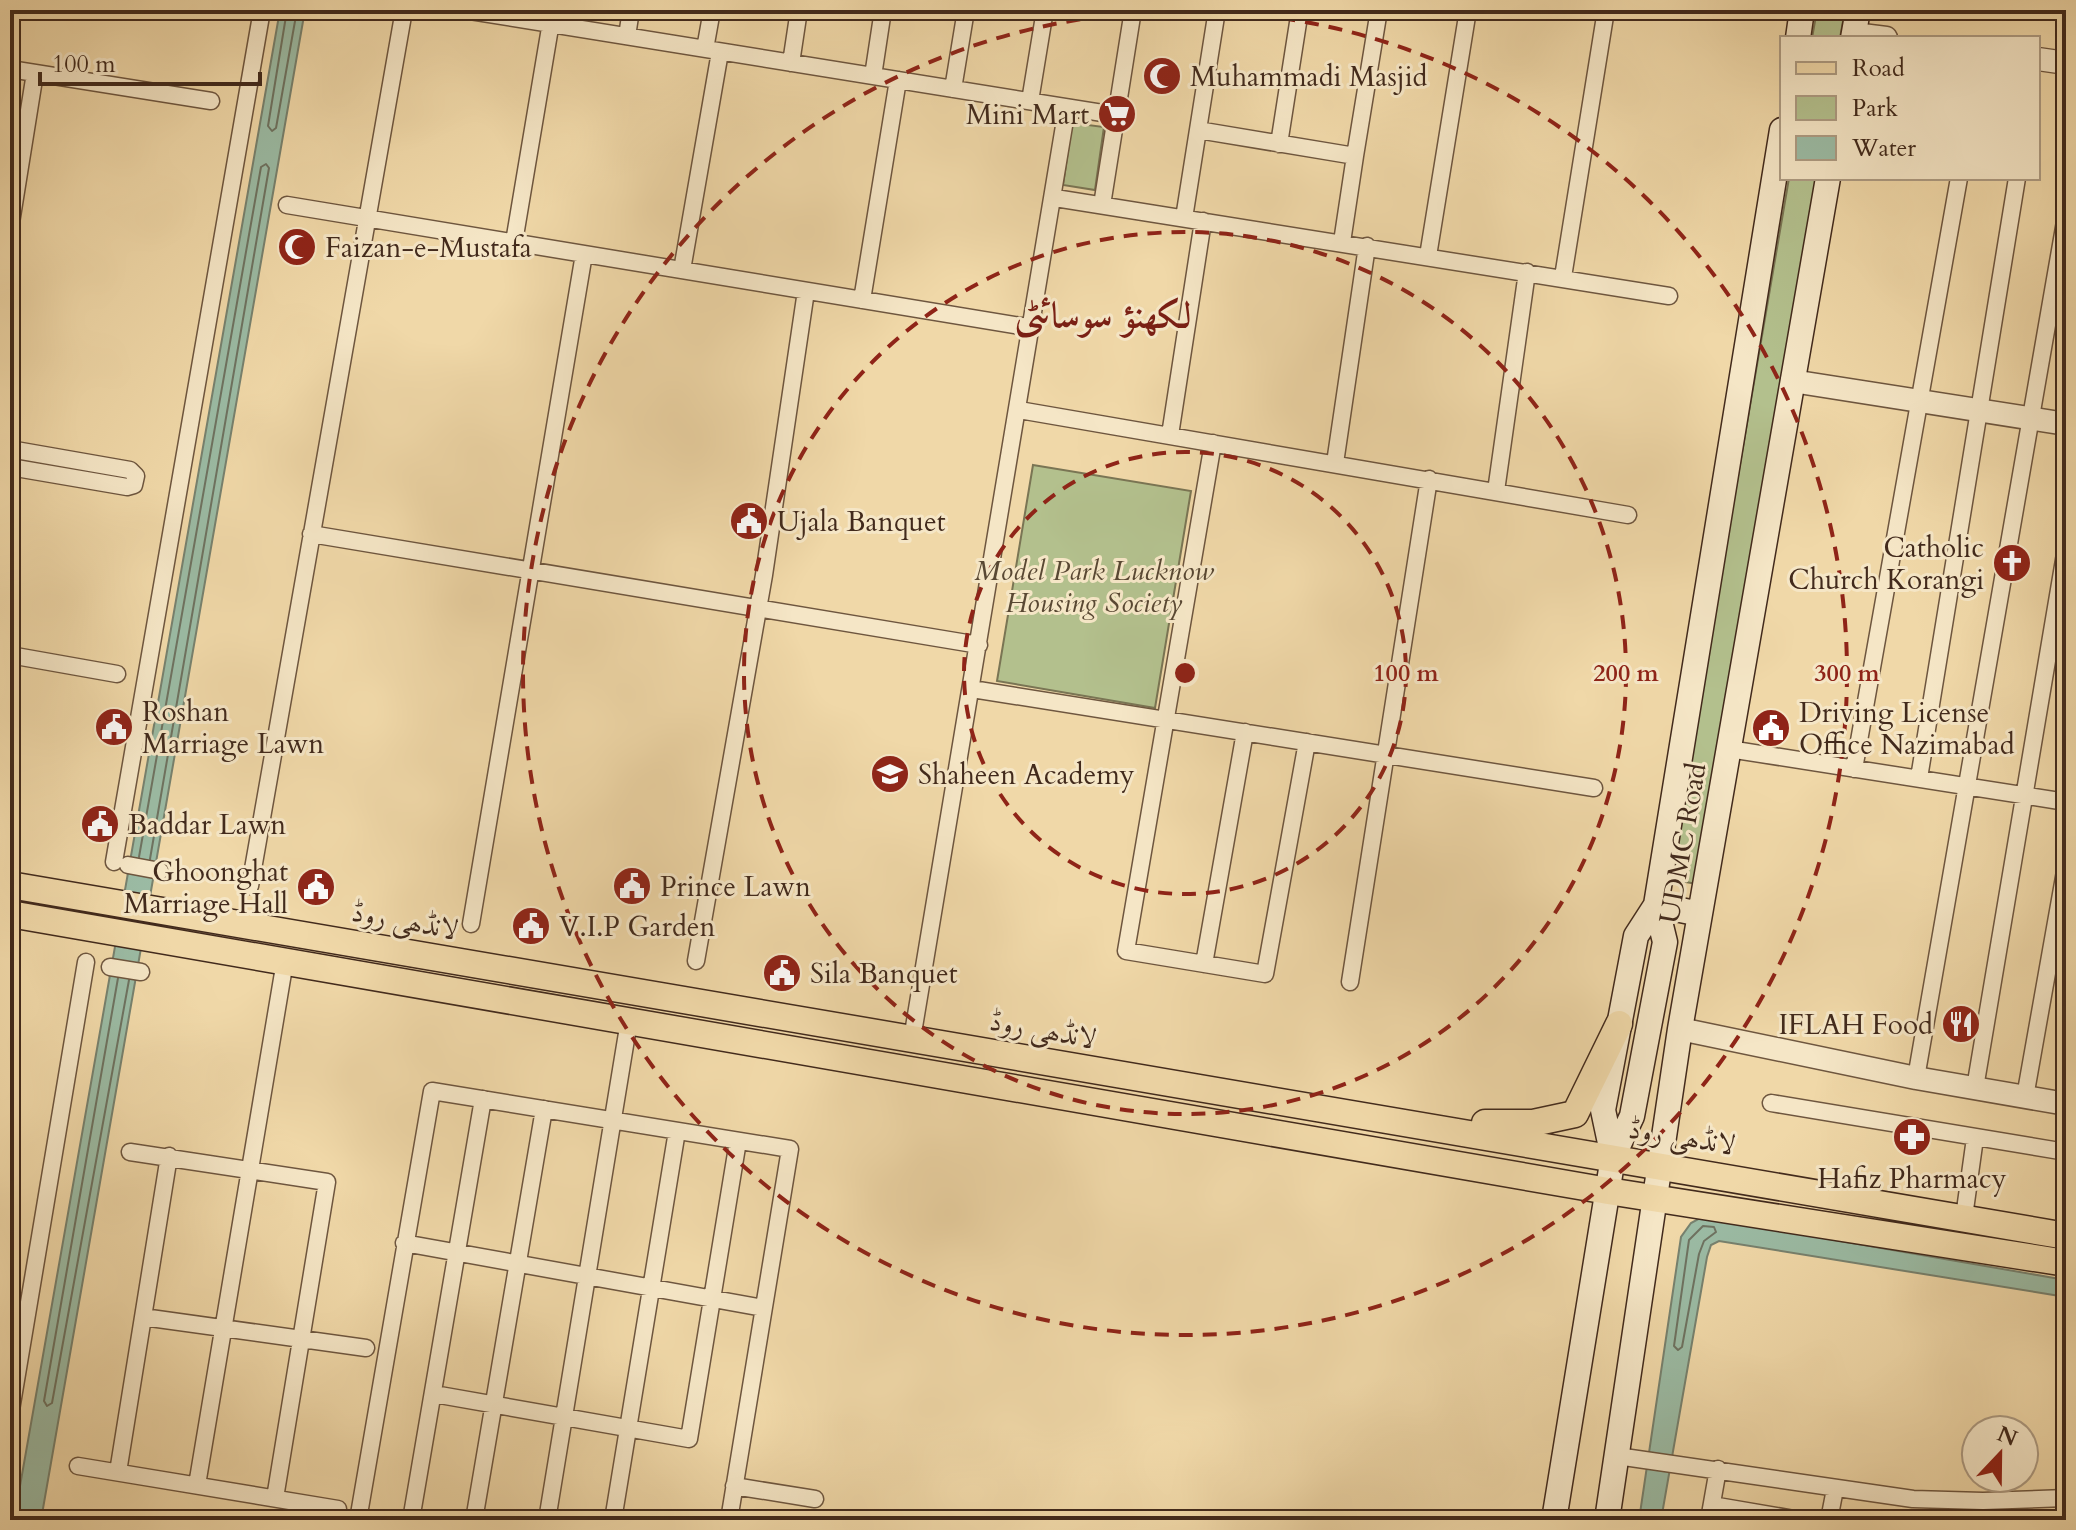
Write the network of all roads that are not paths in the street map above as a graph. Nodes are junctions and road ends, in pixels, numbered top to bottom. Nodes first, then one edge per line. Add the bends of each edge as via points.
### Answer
1 (262, 10) edge
2 (404, 10) edge
3 (631, 10) edge
4 (712, 10) edge
5 (799, 10) edge
6 (883, 10) edge
7 (966, 10) edge
8 (1045, 10) edge
9 (1133, 10) edge
10 (1217, 10) edge
11 (1300, 10) edge
12 (1379, 10) edge
13 (1468, 10) edge
14 (1606, 10) edge
15 (1802, 10) edge
16 (474, 11) edge
17 (552, 17) edge
18 (1855, 27) edge
19 (627, 36) junction
20 (1798, 36) edge
21 (1880, 36) edge
22 (713, 50) junction
23 (2040, 59) edge
24 (791, 63) junction
25 (2066, 63) edge
26 (10, 69) edge
27 (35, 73) junction
28 (873, 76) junction
29 (898, 80) junction
30 (953, 89) junction
31 (211, 101) dead end
32 (1030, 101) junction
33 (1067, 108) junction
34 (1115, 115) junction
35 (1198, 130) junction
36 (1780, 142) edge
37 (1279, 144) junction
38 (1355, 156) junction
39 (1828, 180) edge
40 (1959, 180) edge
41 (2017, 180) edge
42 (1055, 198) junction
43 (287, 205) dead end
44 (1102, 205) junction
45 (2066, 216) edge
46 (367, 218) junction
47 (1184, 218) junction
48 (1203, 221) junction
49 (10, 229) edge
50 (514, 242) junction
51 (1342, 242) junction
52 (1367, 246) junction
53 (584, 254) junction
54 (1428, 256) junction
55 (682, 270) junction
56 (1527, 272) junction
57 (1563, 277) junction
58 (806, 291) junction
59 (1669, 296) dead end
60 (862, 300) junction
61 (1033, 328) junction
62 (1792, 381) junction
63 (1919, 400) junction
64 (1019, 410) junction
65 (1982, 410) junction
66 (2032, 419) junction
67 (2066, 424) edge
68 (1170, 435) junction
69 (1213, 443) junction
70 (10, 449) edge
71 (1335, 463) junction
72 (10, 467) edge
73 (1429, 479) junction
74 (1496, 491) junction
75 (1628, 515) dead end
76 (311, 534) junction
77 (2066, 548) edge
78 (531, 571) junction
79 (758, 608) junction
80 (979, 645) junction
81 (10, 655) edge
82 (117, 674) dead end
83 (972, 689) junction
84 (1166, 720) junction
85 (1245, 732) junction
86 (1307, 742) junction
87 (1729, 749) junction
88 (1385, 755) junction
89 (1854, 769) junction
90 (1919, 778) junction
91 (1968, 785) junction
92 (1594, 788) dead end
93 (2025, 795) junction
94 (2066, 802) edge
95 (2066, 866) edge
96 (160, 871) dead end
97 (10, 885) edge
98 (250, 886) dead end
99 (1656, 905) junction
100 (10, 914) edge
101 (1700, 914) junction
102 (471, 924) dead end
103 (285, 961) junction
104 (696, 961) dead end
105 (86, 962) dead end
106 (1204, 964) junction
107 (110, 967) dead end
108 (141, 972) dead end
109 (1350, 982) dead end
110 (629, 1021) junction
111 (1619, 1024) junction
112 (1680, 1029) junction
113 (912, 1039) junction
114 (1916, 1078) junction
115 (1975, 1088) junction
116 (2025, 1097) junction
117 (483, 1099) junction
118 (1771, 1103) dead end
119 (2066, 1104) edge
120 (544, 1109) junction
121 (1362, 1115) junction
122 (612, 1120) junction
123 (677, 1131) junction
124 (1975, 1138) junction
125 (738, 1141) junction
126 (1567, 1149) junction
127 (130, 1152) dead end
128 (2066, 1152) edge
129 (169, 1156) junction
130 (1613, 1157) junction
131 (1660, 1164) junction
132 (251, 1169) junction
133 (1563, 1183) junction
134 (1608, 1191) junction
135 (1655, 1196) junction
136 (1964, 1217) junction
137 (2066, 1236) edge
138 (404, 1243) junction
139 (459, 1253) junction
140 (518, 1263) junction
141 (2066, 1263) edge
142 (587, 1276) junction
143 (652, 1287) junction
144 (712, 1298) junction
145 (763, 1308) junction
146 (143, 1317) junction
147 (224, 1329) junction
148 (303, 1340) junction
149 (366, 1348) dead end
150 (434, 1394) junction
151 (493, 1405) junction
152 (10, 1416) edge
153 (564, 1417) junction
154 (629, 1428) junction
155 (1628, 1457) junction
156 (78, 1466) dead end
157 (1718, 1469) junction
158 (118, 1472) junction
159 (197, 1485) junction
160 (734, 1486) junction
161 (1835, 1489) junction
162 (275, 1498) junction
163 (2066, 1498) edge
164 (815, 1499) dead end
165 (338, 1509) dead end
166 (1710, 1512) edge
167 (358, 1520) edge
168 (411, 1520) edge
169 (474, 1520) edge
170 (547, 1520) edge
171 (613, 1520) edge
172 (729, 1520) edge
173 (1554, 1520) edge
174 (1607, 1520) edge
175 (1800, 1520) edge
176 (1829, 1520) edge

1 - 96 street via 121,864
2 - 46 street
3 - 19 street
4 - 22 street
5 - 24 street
6 - 28 street
7 - 30 street
8 - 32 street
9 - 34 street
10 - 35 street
11 - 37 street
12 - 38 street
13 - 54 street
14 - 57 street
15 - 20 main road
16 - 17 street
17 - 19 street
17 - 50 street
18 - 21 street
19 - 22 street
22 - 24 street
22 - 55 street
23 - 25 street
24 - 28 street
26 - 27 street
27 - 31 street
27 - 49 street
28 - 29 street
29 - 30 street
29 - 60 street
30 - 32 street
32 - 33 street
33 - 34 street
33 - 42 street
34 - 44 street
35 - 37 street
35 - 47 street
36 - 99 main road, UDMC Road
37 - 38 street
38 - 51 street
39 - 62 main road, UDMC Road
40 - 63 street
41 - 65 street
42 - 44 street
42 - 61 street
43 - 46 street
44 - 47 street
45 - 66 street
46 - 50 street
46 - 76 street
47 - 48 street
48 - 51 street
48 - 68 street
50 - 53 street
51 - 52 street
52 - 54 street
52 - 71 street
53 - 55 street
53 - 78 street
54 - 56 street
55 - 58 street
56 - 57 street
56 - 74 street
57 - 59 street
58 - 60 street
58 - 79 street
60 - 61 street
61 - 64 street
62 - 63 street
62 - 87 main road, UDMC Road
63 - 65 street
63 - 89 street
64 - 68 street
64 - 80 street
65 - 66 street
65 - 90 street
66 - 67 street
66 - 91 street
68 - 69 street
69 - 71 street
69 - 84 street
70 - 72 street via 130,470 136,476 134,485 127,487
71 - 73 street
73 - 74 street
73 - 88 street
74 - 75 street
76 - 78 street
76 - 98 street
77 - 93 street
78 - 79 street
78 - 102 street
79 - 80 street
79 - 104 street
80 - 83 street
81 - 82 street
83 - 84 street
83 - 113 street
84 - 85 street
84 - 106 street via 1126,951
85 - 86 street
85 - 106 street
86 - 88 street
86 - 106 street via 1265,974
87 - 89 street
87 - 101 main road, UDMC Road
88 - 92 street
88 - 109 street
89 - 90 street
90 - 91 street
91 - 93 street
91 - 114 street
93 - 94 street
93 - 115 street
95 - 116 street
97 - 113 main road, لانڈھی روڈ
99 - 101 main road
99 - 111 main road via 1636,936
99 - 130 main road via 1665,942 1632,1116
100 - 103 main road
101 - 112 main road, UDMC Road
103 - 110 main road
103 - 132 street
105 - 152 street
107 - 108 street
110 - 122 street
110 - 133 main road
111 - 121 main road via 1575,1114 1533,1123
111 - 130 main road via 1603,1110
112 - 114 street
112 - 131 main road, UDMC Road
113 - 121 main road, لانڈھی روڈ
114 - 115 street
115 - 116 street
116 - 119 street
117 - 120 street
117 - 138 street via 432,1091
117 - 139 street
118 - 124 street
120 - 122 street
120 - 140 street
121 - 126 main road, لانڈھی روڈ
122 - 123 street
122 - 142 street
123 - 125 street
123 - 143 street
124 - 128 street
124 - 136 street
125 - 144 street
125 - 145 street via 790,1149
126 - 130 main road, لانڈھی روڈ
126 - 133 main road via 1577,1167 1573,1178
127 - 129 street
129 - 132 street
129 - 146 street
130 - 131 main road, لانڈھی روڈ
130 - 134 main road
131 - 135 main road, UDMC Road
131 - 136 main road, لانڈھی روڈ
132 - 147 street
132 - 148 street via 327,1182
133 - 134 main road
134 - 135 main road
134 - 173 main road
135 - 141 main road
135 - 155 main road, UDMC Road
136 - 137 main road, لانڈھی روڈ
138 - 139 street
138 - 167 street
139 - 140 street
139 - 150 street
140 - 142 street
140 - 151 street
142 - 143 street
142 - 153 street
143 - 144 street
143 - 154 street
144 - 145 street
144 - 154 street via 689,1439
145 - 160 street
146 - 147 street
146 - 158 street
147 - 148 street
147 - 159 street
148 - 149 street
148 - 162 street
150 - 151 street
150 - 168 street
151 - 153 street
151 - 169 street
153 - 154 street
153 - 170 street
154 - 171 street
155 - 157 street
155 - 174 main road, UDMC Road
156 - 158 street
157 - 161 street
157 - 166 street
158 - 159 street
159 - 162 street
160 - 164 street
160 - 172 street
161 - 163 street via 1913,1499
161 - 176 street
162 - 165 street
166 - 175 street

